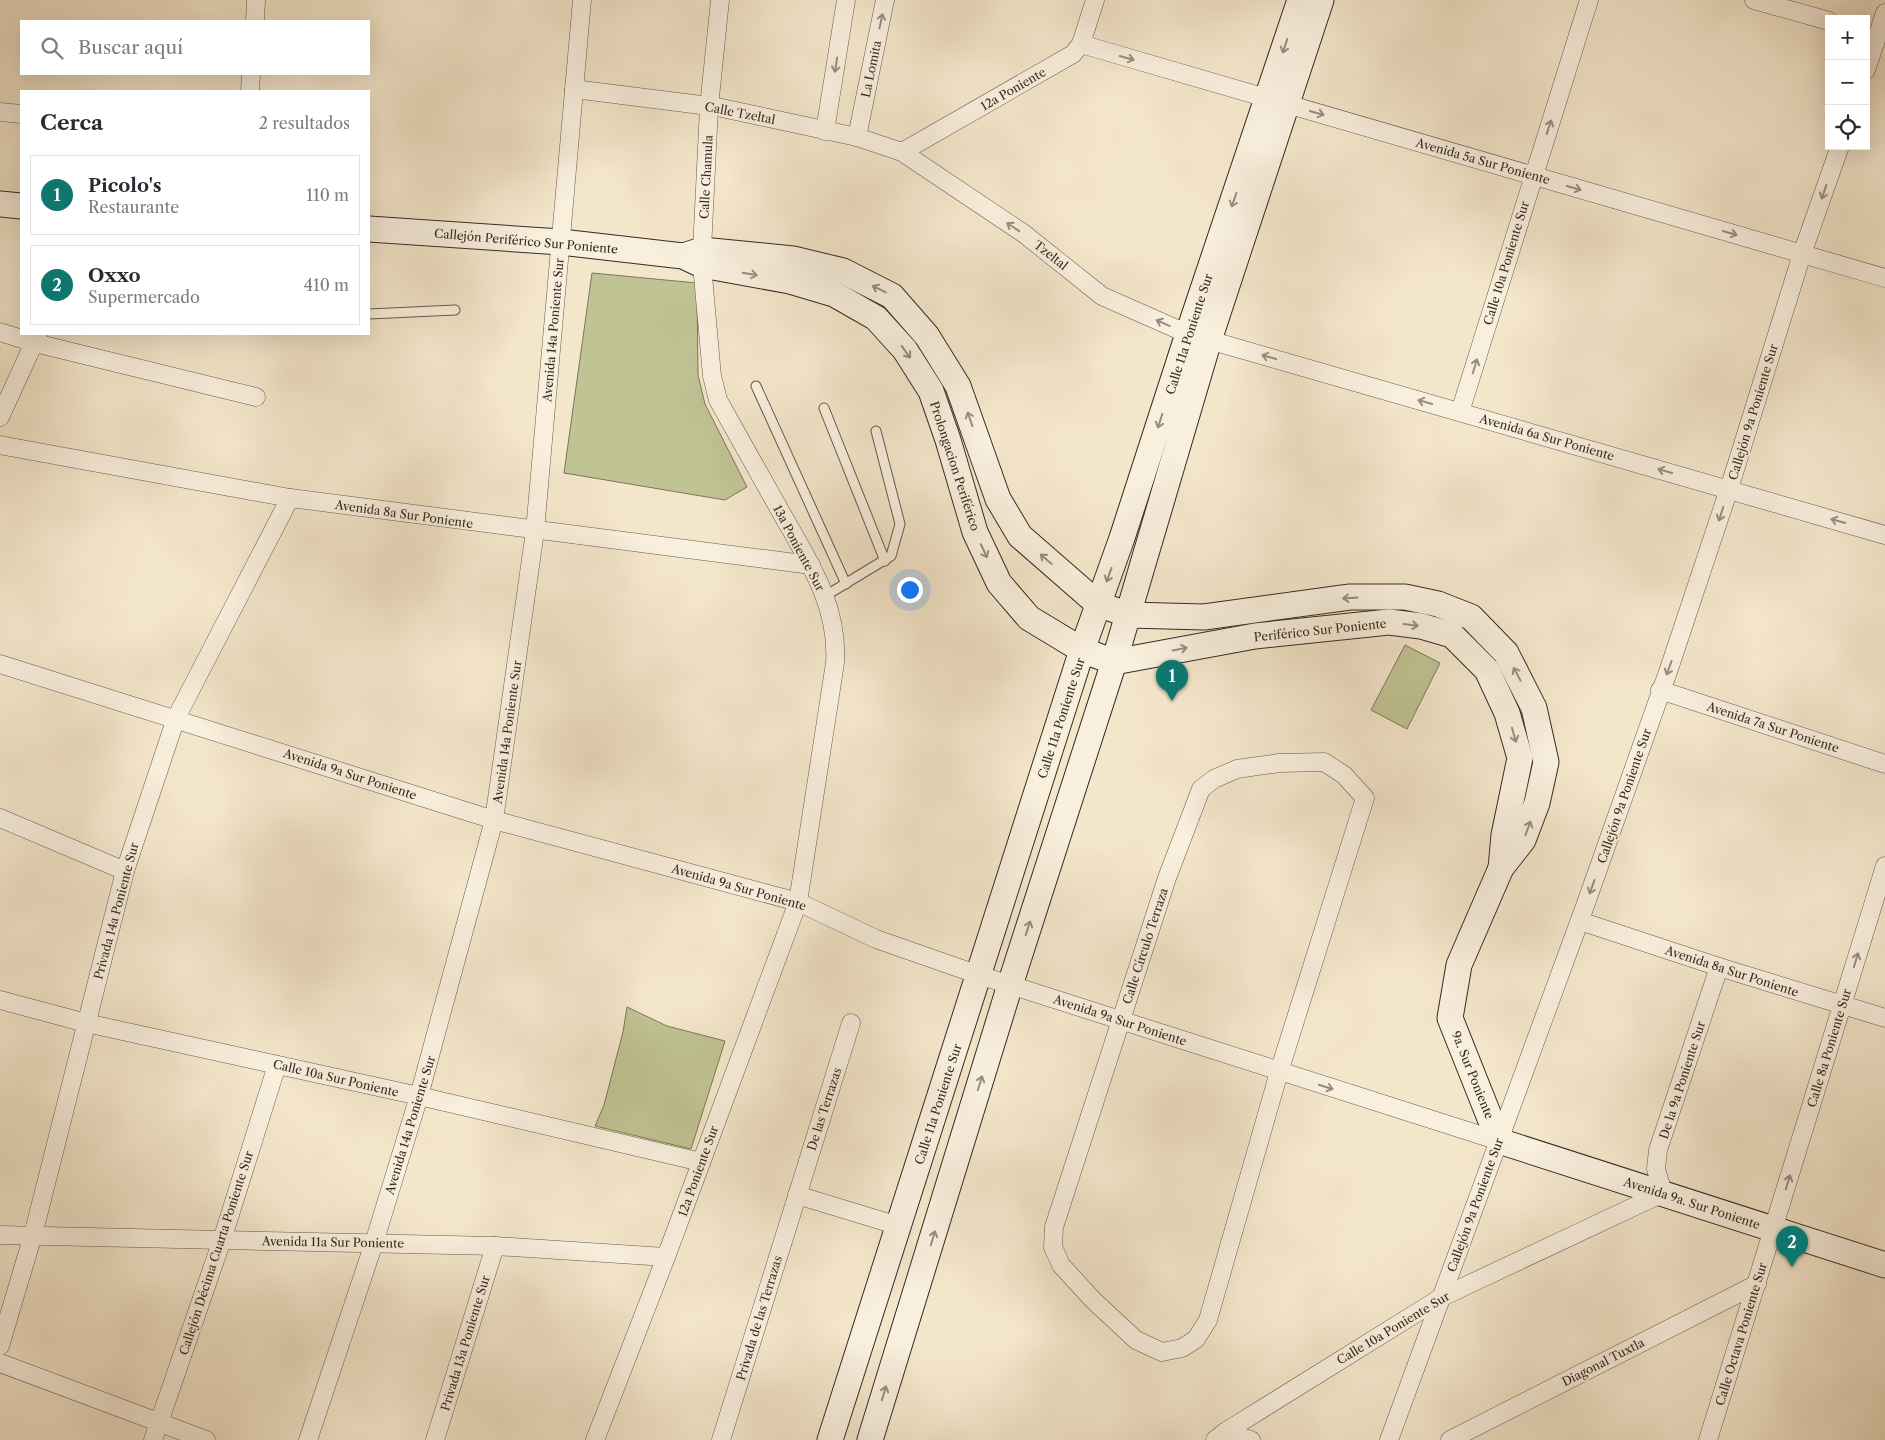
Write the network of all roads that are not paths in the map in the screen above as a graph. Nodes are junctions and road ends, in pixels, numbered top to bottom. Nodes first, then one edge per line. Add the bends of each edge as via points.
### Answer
1 (256, 0) edge
2 (582, 0) edge
3 (720, 0) edge
4 (846, 0) edge
5 (885, 0) edge
6 (1095, 0) edge
7 (1300, 0) edge
8 (1321, 0) edge
9 (1589, 0) edge
10 (1754, 0) edge
11 (1885, 13) edge
12 (255, 20) edge
13 (1825, 20) edge
14 (1877, 34) edge
15 (1080, 44) junction
16 (1869, 60) edge
17 (251, 75) edge
18 (574, 89) junction
19 (250, 90) edge
20 (1277, 101) junction
21 (709, 106) junction
22 (0, 112) edge
23 (20, 114) edge
24 (825, 131) junction
25 (857, 137) junction
26 (1839, 150) edge
27 (902, 152) junction
28 (1533, 176) junction
29 (0, 204) edge
30 (20, 206) edge
31 (370, 228) edge
32 (561, 242) junction
33 (1802, 254) junction
34 (696, 257) junction
35 (1885, 278) edge
36 (455, 310) dead end
37 (370, 314) edge
38 (0, 332) edge
39 (1199, 337) junction
40 (37, 338) edge
41 (756, 386) dead end
42 (256, 397) dead end
43 (824, 408) dead end
44 (1460, 412) junction
45 (0, 417) edge
46 (876, 431) dead end
47 (0, 445) edge
48 (1729, 490) junction
49 (290, 498) junction
50 (535, 531) junction
51 (1885, 534) edge
52 (885, 561) junction
53 (811, 566) junction
54 (846, 584) junction
55 (825, 596) junction
56 (1098, 604) junction
57 (1129, 615) junction
58 (1082, 650) junction
59 (1114, 662) junction
60 (0, 664) edge
61 (1660, 690) junction
62 (176, 718) junction
63 (1885, 764) edge
64 (0, 818) edge
65 (494, 820) junction
66 (1885, 866) edge
67 (1501, 868) junction
68 (125, 871) junction
69 (798, 902) junction
70 (1580, 921) junction
71 (1719, 967) junction
72 (979, 975) junction
73 (1010, 985) junction
74 (0, 1000) edge
75 (1842, 1005) junction
76 (1885, 1018) edge
77 (1122, 1021) junction
78 (851, 1022) dead end
79 (86, 1023) junction
80 (277, 1065) junction
81 (1279, 1072) junction
82 (419, 1096) junction
83 (1499, 1140) junction
84 (701, 1162) junction
85 (912, 1185) junction
86 (1663, 1193) junction
87 (797, 1195) junction
88 (946, 1195) junction
89 (899, 1226) junction
90 (1774, 1229) junction
91 (0, 1235) edge
92 (33, 1235) junction
93 (222, 1240) junction
94 (374, 1243) junction
95 (495, 1246) junction
96 (666, 1257) junction
97 (1885, 1265) edge
98 (1757, 1284) junction
99 (1442, 1297) junction
100 (0, 1346) edge
101 (0, 1363) edge
102 (159, 1423) junction
103 (1220, 1436) edge
104 (153, 1440) edge
105 (206, 1440) edge
106 (308, 1440) edge
107 (435, 1440) edge
108 (595, 1440) edge
109 (721, 1440) edge
110 (830, 1440) edge
111 (870, 1440) edge
112 (1251, 1440) edge
113 (1389, 1440) edge
114 (1450, 1440) edge
115 (1708, 1440) edge

1 - 12 street
2 - 18 street, Avenida 14a Poniente Sur
3 - 21 street, Calle Chamula
4 -> 24 street
25 -> 5 street, La Lomita
6 - 15 street, 12a Poniente
7 -> 20 main road, Calle 11a Poniente Sur
8 - 20 main road, Calle 11a Poniente Sur
28 -> 9 street, Calle 10a Poniente Sur
10 - 13 street
11 - 14 street
14 - 16 street
15 -> 20 street, Avenida 5a Sur Poniente
15 - 27 street, 12a Poniente via 1073,54
17 - 19 street
18 - 21 street, Calle Tzeltal
18 - 32 street, Avenida 14a Poniente Sur
20 -> 28 street, Avenida 5a Sur Poniente
20 - 39 main road, Calle 11a Poniente Sur
21 - 24 street, Calle Tzeltal
21 - 34 street, Calle Chamula
22 - 23 street
24 - 25 street, Calle Tzeltal
25 - 27 street, Calle Tzeltal
26 -> 33 street, Callejón 9a Poniente Sur
39 -> 27 street, Tzeltal via 1102,296 1023,233
28 -> 33 street, Avenida 5a Sur Poniente
44 -> 28 street, Calle 10a Poniente Sur
29 - 30 main road
31 - 32 main road, Callejón Periférico Sur Poniente
32 - 34 main road, Callejón Periférico Sur Poniente
32 - 50 street, Avenida 14a Poniente Sur
33 - 35 street, Avenida 5a Sur Poniente
33 - 48 street, Callejón 9a Poniente Sur
34 - 53 street, 13a Poniente Sur via 718,400
56 -> 34 main road, Callejón Periférico Sur Poniente via 1020,536 998,500 958,386 927,336 892,296 843,270 792,259
34 -> 58 main road, Prolongacion Periférico via 834,294 876,318 905,350 931,391 975,532 999,582 1030,618
36 - 37 lane
38 - 40 street
44 -> 39 street, Avenida 6a Sur Poniente
39 -> 56 main road, Calle 11a Poniente Sur
39 - 57 main road, Calle 11a Poniente Sur
40 - 42 street
40 - 45 street
41 - 54 lane
43 - 52 lane
48 -> 44 street, Avenida 6a Sur Poniente
46 - 52 lane via 900,524 891,556
47 - 49 street, Avenida 8a Sur Poniente
51 -> 48 street, Avenida 6a Sur Poniente
48 -> 61 street, Callejón 9a Poniente Sur
49 - 50 street, Avenida 8a Sur Poniente
49 - 62 street, Privada 14a Poniente Sur
50 - 53 street, Avenida 8a Sur Poniente
50 - 65 street, Avenida 14a Poniente Sur
52 - 54 lane
53 - 55 street, 13a Poniente Sur
54 - 55 lane
55 - 69 street, 13a Poniente Sur via 836,643 835,663
56 - 57 main road, Callejón Periférico Sur Poniente
56 - 58 main road, Calle 11a Poniente Sur
57 - 59 main road, Calle 11a Poniente Sur
67 -> 57 main road, Periférico Sur Poniente via 1523,840 1537,803 1546,762 1534,708 1506,654 1471,617 1438,604 1405,597 1350,597 1204,617
58 - 59 main road
58 - 72 main road, Calle 11a Poniente Sur
59 -> 67 main road, Periférico Sur Poniente via 1255,636 1389,622 1421,626 1452,635 1487,670 1508,713 1520,758 1504,835
73 -> 59 main road, Calle 11a Poniente Sur
60 - 62 street, Avenida 9a Sur Poniente
61 - 63 street, Avenida 7a Sur Poniente
61 -> 70 street, Callejón 9a Poniente Sur
62 - 65 street, Avenida 9a Sur Poniente
62 - 68 street, Privada 14a Poniente Sur
64 - 68 street
65 - 69 street, Avenida 9a Sur Poniente
65 - 82 street, Avenida 14a Poniente Sur
75 -> 66 street, Calle 8a Poniente Sur
67 - 83 main road, 9a. Sur Poniente via 1459,965 1450,1018
68 - 79 street, Privada 14a Poniente Sur
69 - 72 street, Avenida 9a Sur Poniente via 876,940
69 - 84 street, 12a Poniente Sur
70 - 71 street, Avenida 8a Sur Poniente
70 - 83 street, Callejón 9a Poniente Sur
71 - 75 street, Avenida 8a Sur Poniente
71 - 86 street, De la 9a Poniente Sur via 1658,1150 1656,1169
72 - 73 street, Avenida 9a Sur Poniente
72 - 85 main road, Calle 11a Poniente Sur
73 - 77 street, Avenida 9a Sur Poniente
88 -> 73 main road, Calle 11a Poniente Sur
74 - 79 street, Calle 10a Sur Poniente
75 - 76 street, Avenida 8a Sur Poniente
90 -> 75 street, Calle 8a Poniente Sur
77 - 81 street, Avenida 9a Sur Poniente
77 - 81 street, Calle Círculo Terraza via 1054,1227 1053,1247 1061,1265 1093,1300 1136,1340 1162,1352 1182,1348 1196,1338 1208,1320
77 - 81 street, Calle Círculo Terraza via 1167,878 1200,790 1214,779 1237,769 1279,763 1324,762 1344,775 1365,798
78 - 87 street, De las Terrazas
79 - 80 street, Calle 10a Sur Poniente
79 - 92 street, Privada 14a Poniente Sur
80 - 82 street, Calle 10a Sur Poniente
80 - 93 street, Callejón Décima Cuarta Poniente Sur
81 -> 83 street, Avenida 9a Sur Poniente
82 - 84 street, Calle 10a Sur Poniente
82 - 94 street, Avenida 14a Poniente Sur
83 - 86 main road, Avenida 9a. Sur Poniente
83 - 99 street, Callejón 9a Poniente Sur
84 - 96 street, 12a Poniente Sur
85 - 88 main road
85 - 89 main road, Calle 11a Poniente Sur
86 - 90 main road, Avenida 9a. Sur Poniente
86 - 99 street, Calle 10a Poniente Sur
87 - 89 street
87 - 109 street, Privada de las Terrazas
111 -> 88 main road, Calle 11a Poniente Sur
89 - 110 main road, Calle 11a Poniente Sur
90 - 97 main road, Avenida 9a. Sur Poniente
90 - 98 street, Calle Octava Poniente Sur
91 - 92 street, Avenida 11a Sur Poniente
92 - 93 street, Avenida 11a Sur Poniente
92 - 100 street, Privada 14a Poniente Sur
93 - 94 street, Avenida 11a Sur Poniente
93 - 102 street, Callejón Décima Cuarta Poniente Sur
94 - 95 street, Avenida 11a Sur Poniente
94 - 106 street, Avenida 14a Poniente Sur
95 - 96 street, Avenida 11a Sur Poniente
95 - 107 street, Privada 13a Poniente Sur
96 - 108 street, 12a Poniente Sur
98 - 114 street, Diagonal Tuxtla
98 - 115 street, Calle Octava Poniente Sur
99 - 103 street, Calle 10a Poniente Sur
99 - 113 street, Callejón 9a Poniente Sur
101 - 102 street
102 - 104 street, Callejón Décima Cuarta Poniente Sur
102 - 105 street
103 - 112 street

